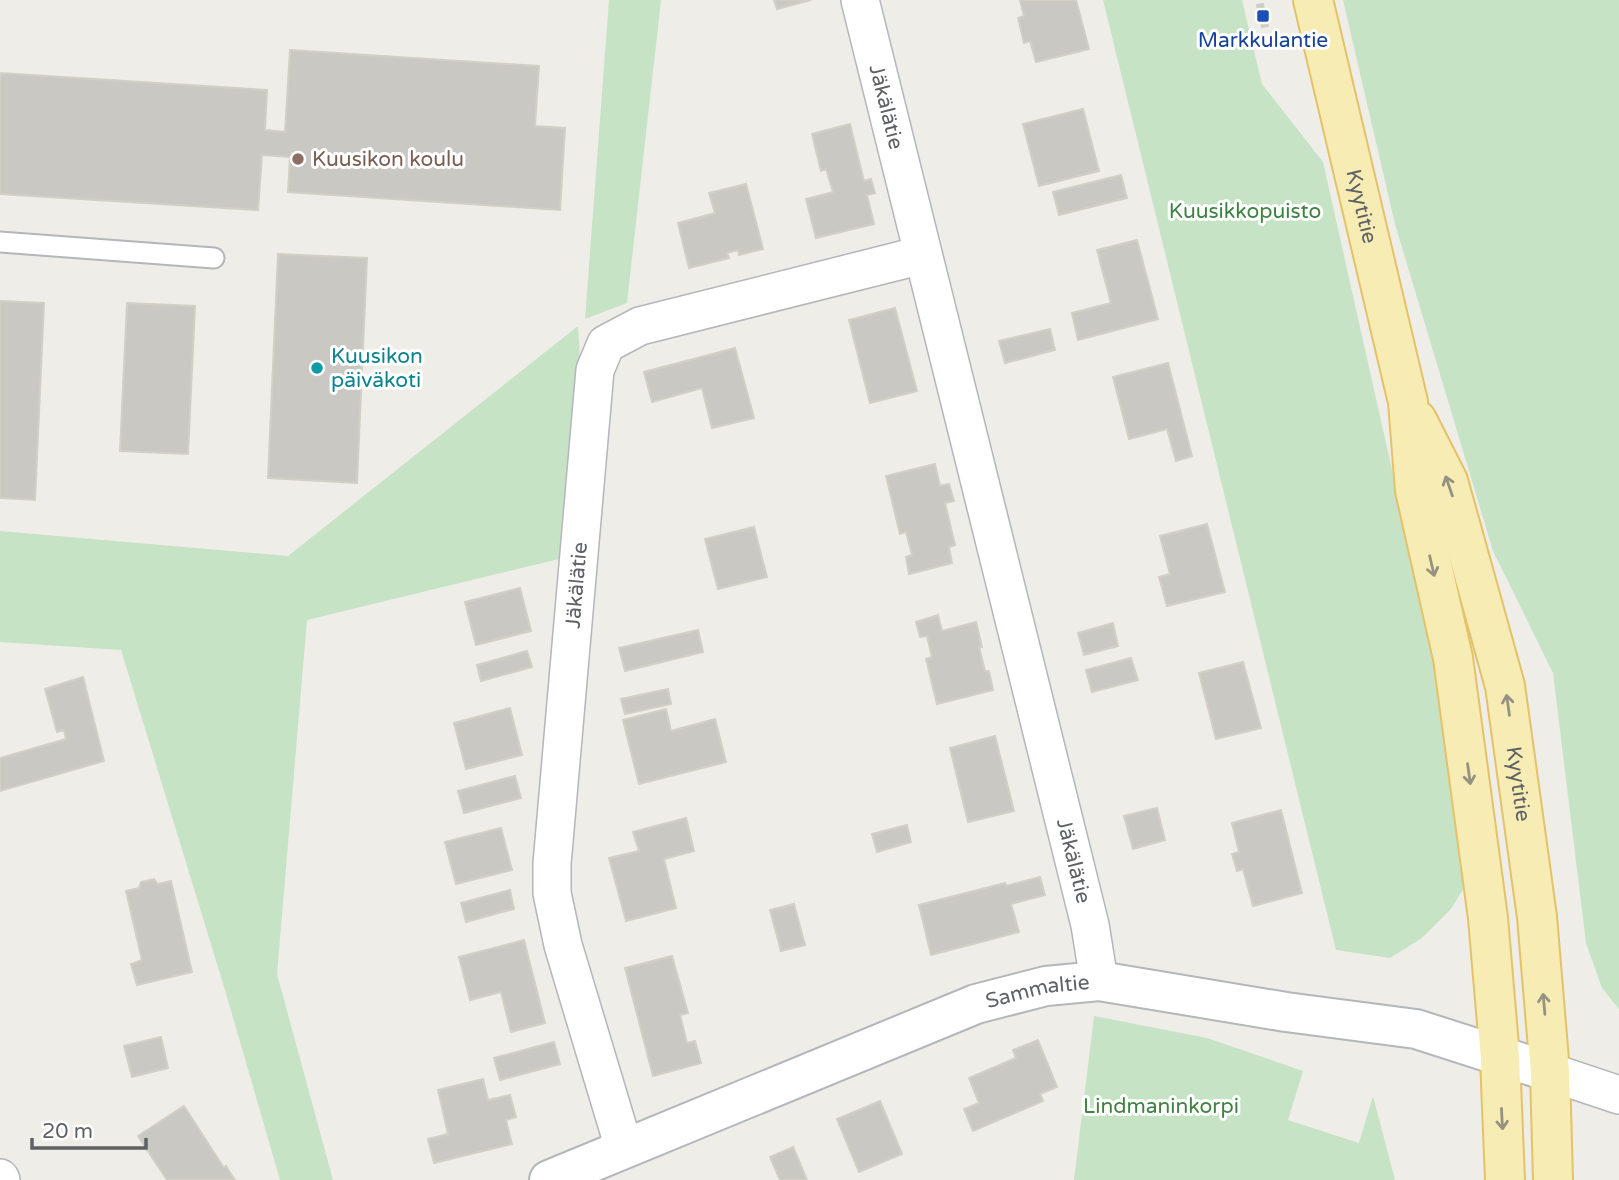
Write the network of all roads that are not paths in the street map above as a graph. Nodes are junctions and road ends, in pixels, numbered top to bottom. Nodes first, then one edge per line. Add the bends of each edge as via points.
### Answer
1 (860, 0) edge
2 (1315, 4) edge
3 (0, 243) edge
4 (922, 255) junction
5 (214, 258) dead end
6 (1408, 402) junction
7 (1099, 981) junction
8 (1500, 1058) junction
9 (1550, 1072) junction
10 (1619, 1095) edge
11 (624, 1148) junction
12 (550, 1180) edge
13 (1505, 1180) edge
14 (1553, 1180) edge

1 - 4 street, Jäkälätie
2 - 6 main road, Kyytitie
3 - 5 lane
4 - 7 street, Jäkälätie via 1090,925
4 - 11 street, Jäkälätie via 640,326 606,344 594,370 552,893 563,945
6 -> 8 main road, Kyytitie via 1415,491 1453,657 1488,918
9 -> 6 main road, Kyytitie via 1537,917 1505,686 1448,481
7 - 8 street, Sammaltie via 1416,1029
7 - 11 street, Sammaltie via 1046,986 976,1004
8 - 9 street, Sammaltie
8 -> 13 main road, Kyytitie
9 - 10 street
9 - 14 main road, Kyytitie
11 - 12 street, Sammaltie

